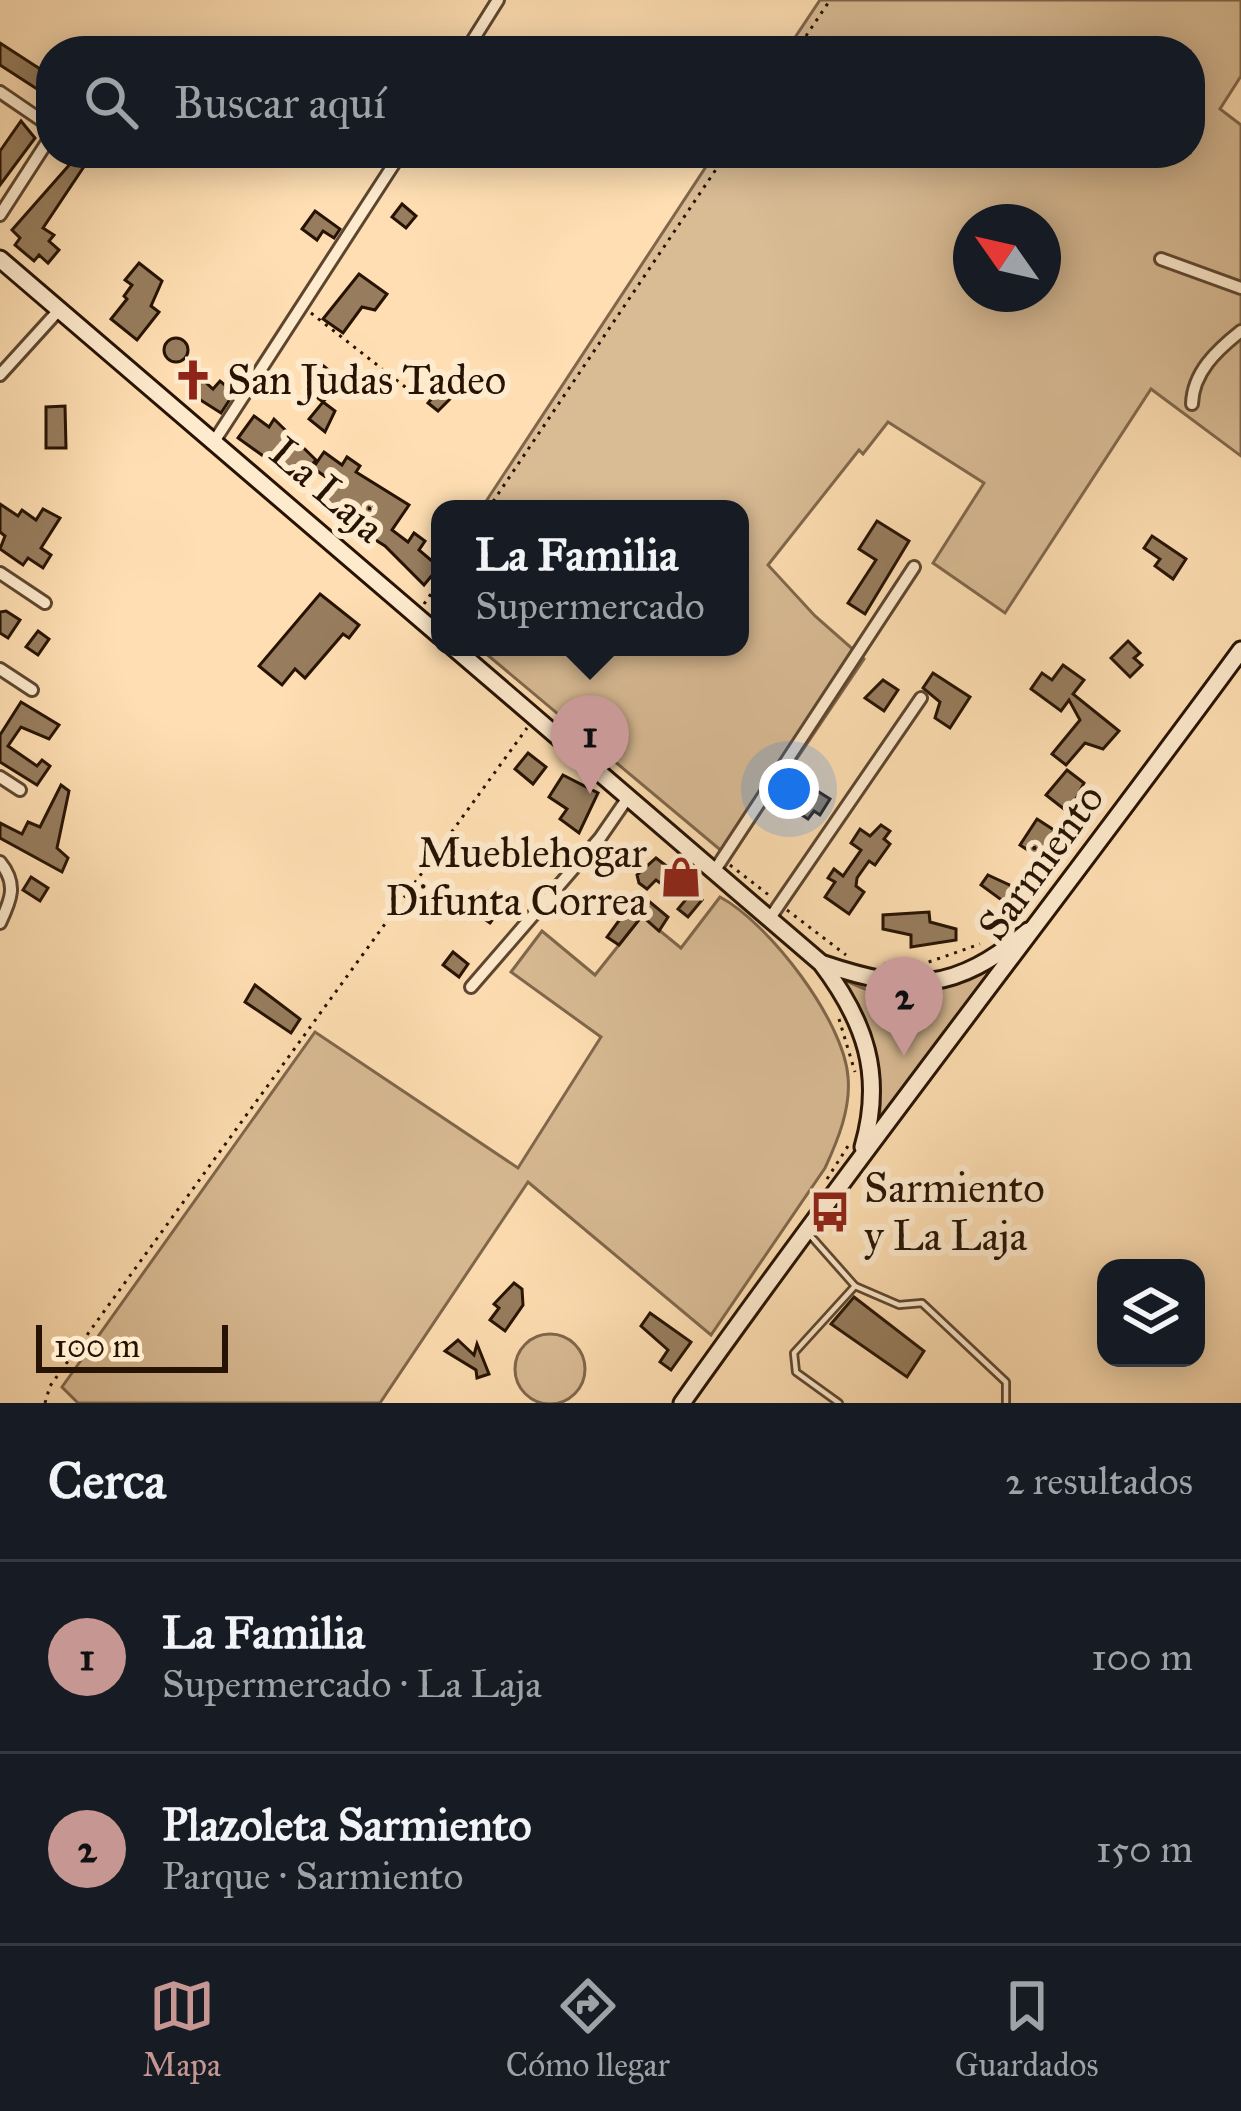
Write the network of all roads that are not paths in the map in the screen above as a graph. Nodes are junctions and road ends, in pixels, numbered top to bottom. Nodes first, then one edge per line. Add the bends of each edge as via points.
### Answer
1 (498, 0) edge
2 (475, 36) edge
3 (0, 92) edge
4 (36, 117) edge
5 (36, 162) edge
6 (392, 168) edge
7 (0, 214) edge
8 (1161, 259) dead end
9 (0, 260) edge
10 (1241, 270) edge
11 (1236, 285) edge
12 (59, 310) junction
13 (1241, 331) edge
14 (0, 375) edge
15 (1192, 404) dead end
16 (215, 440) junction
17 (914, 568) dead end
18 (0, 573) edge
19 (45, 603) dead end
20 (431, 628) edge
21 (1241, 650) edge
22 (462, 656) edge
23 (0, 669) edge
24 (32, 690) dead end
25 (921, 698) dead end
26 (0, 777) edge
27 (20, 790) dead end
28 (629, 796) junction
29 (0, 862) edge
30 (719, 863) junction
31 (775, 911) junction
32 (1046, 915) junction
33 (0, 923) edge
34 (821, 963) junction
35 (471, 987) dead end
36 (860, 1155) junction
37 (805, 1230) junction
38 (855, 1286) junction
39 (682, 1403) edge
40 (839, 1403) edge
41 (1006, 1403) edge

1 - 2 street
3 - 4 street
5 - 7 street
6 - 16 street
8 - 11 street
9 - 12 main road, La Laja
10 - 11 street
12 - 14 street
12 - 16 main road, La Laja
13 - 15 street via 1211,357
16 - 20 main road, La Laja
17 - 30 street
18 - 19 street
21 - 32 main road, Sarmiento
22 - 28 main road via 528,723
23 - 24 street
25 - 31 street
26 - 27 street
28 - 30 main road
28 - 35 street
29 - 33 street via 13,897
30 - 31 main road
31 - 34 main road
32 - 34 main road via 994,955 929,985 882,983
32 - 36 main road, Sarmiento
34 - 36 main road via 856,1016 872,1064 874,1110
36 - 37 main road, Sarmiento
37 - 38 lane
37 - 39 main road, Sarmiento
38 - 40 lane via 794,1352 796,1372
38 - 41 lane via 938,1313 1006,1382

